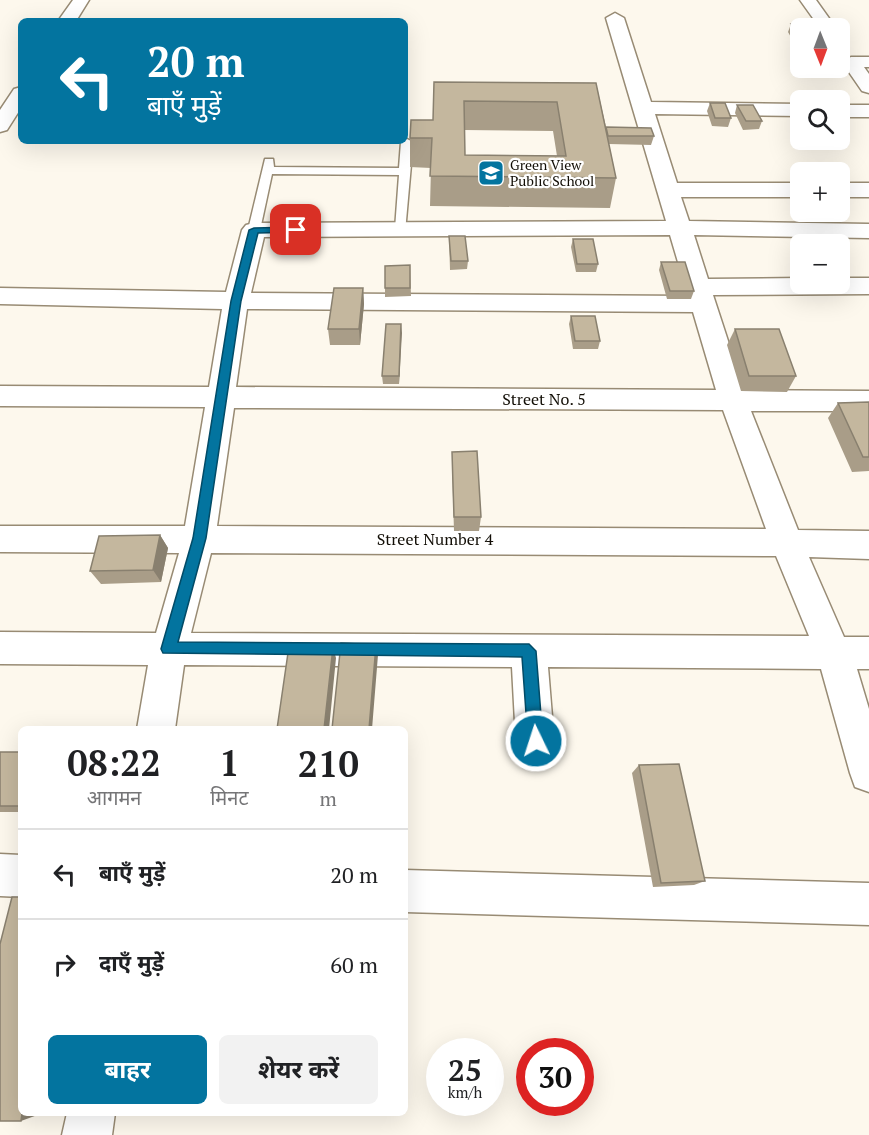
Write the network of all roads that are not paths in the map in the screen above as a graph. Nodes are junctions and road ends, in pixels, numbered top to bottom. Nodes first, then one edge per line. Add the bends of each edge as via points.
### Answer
1 (81, 0) edge
2 (808, 0) edge
3 (70, 18) edge
4 (615, 18) dead end
5 (821, 18) edge
6 (853, 57) edge
7 (869, 87) edge
8 (18, 98) edge
9 (643, 108) junction
10 (790, 110) edge
11 (850, 111) edge
12 (869, 111) edge
13 (0, 126) edge
14 (407, 144) edge
15 (405, 172) junction
16 (668, 190) junction
17 (790, 190) edge
18 (850, 190) edge
19 (869, 190) edge
20 (680, 228) junction
21 (401, 229) junction
22 (254, 230) junction
23 (869, 231) edge
24 (869, 286) edge
25 (0, 296) edge
26 (701, 296) junction
27 (236, 301) junction
28 (0, 396) edge
29 (220, 398) junction
30 (733, 400) junction
31 (869, 401) edge
32 (199, 538) junction
33 (0, 539) edge
34 (787, 543) junction
35 (869, 545) edge
36 (0, 648) edge
37 (169, 649) junction
38 (529, 651) junction
39 (834, 653) junction
40 (869, 653) edge
41 (156, 726) edge
42 (536, 741) dead end
43 (869, 773) edge
44 (0, 875) edge
45 (18, 876) edge
46 (408, 891) edge
47 (869, 904) edge
48 (90, 1116) edge
49 (87, 1135) edge

1 - 3 street
2 - 5 street
4 - 9 street
6 - 7 street
8 - 13 street
9 - 10 street
9 - 16 street
11 - 12 street
14 - 15 lane
15 - 21 lane
15 - 22 lane via 268,165
16 - 17 street
16 - 20 street
18 - 19 street
20 - 21 street
20 - 23 street
20 - 26 street
21 - 22 street
22 - 27 street
24 - 26 street
25 - 27 street
26 - 27 street
26 - 30 street
27 - 29 street
28 - 29 street, Street No. 5
29 - 30 street, Street No. 5
29 - 32 street
30 - 31 street, Street No. 5
30 - 34 street
32 - 33 street, Street Number 4
32 - 34 street, Street Number 4
32 - 37 street
34 - 35 street, Street Number 4
34 - 39 street
36 - 37 street
37 - 38 street
37 - 41 street
38 - 39 street
38 - 42 street
39 - 40 street
39 - 43 street
44 - 45 street
46 - 47 street
48 - 49 street

